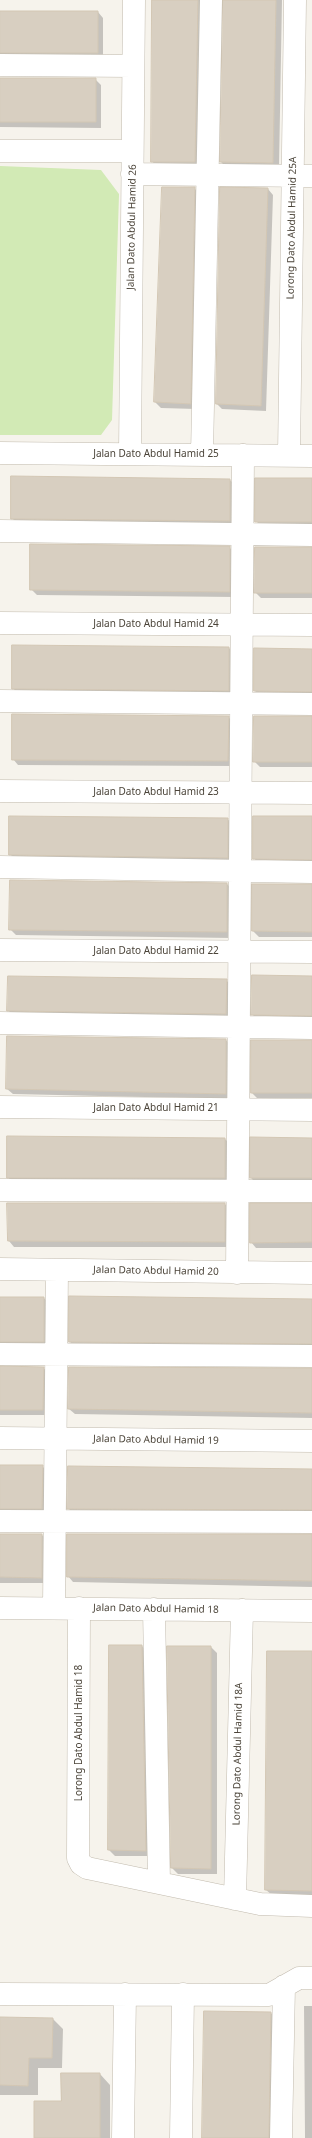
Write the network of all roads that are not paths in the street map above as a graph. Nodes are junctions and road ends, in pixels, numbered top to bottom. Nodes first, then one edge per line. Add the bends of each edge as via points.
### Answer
1 (134, 0) edge
2 (211, 0) edge
3 (295, 0) edge
4 (0, 65) edge
5 (133, 66) junction
6 (0, 151) edge
7 (132, 151) junction
8 (132, 174) junction
9 (208, 175) junction
10 (302, 176) edge
11 (0, 453) edge
12 (130, 454) junction
13 (202, 455) junction
14 (243, 455) junction
15 (289, 455) junction
16 (312, 456) edge
17 (0, 531) edge
18 (243, 534) junction
19 (312, 535) edge
20 (0, 623) edge
21 (242, 624) junction
22 (312, 625) edge
23 (0, 701) edge
24 (241, 704) junction
25 (312, 704) edge
26 (0, 791) edge
27 (241, 792) junction
28 (312, 793) edge
29 (0, 867) edge
30 (240, 871) junction
31 (312, 872) edge
32 (0, 950) edge
33 (240, 951) junction
34 (312, 952) edge
35 (0, 1023) edge
36 (239, 1027) junction
37 (312, 1028) edge
38 (0, 1107) edge
39 (238, 1109) junction
40 (312, 1110) edge
41 (0, 1190) edge
42 (238, 1191) junction
43 (312, 1192) edge
44 (0, 1269) edge
45 (56, 1270) junction
46 (237, 1273) junction
47 (312, 1273) edge
48 (0, 1354) edge
49 (56, 1354) junction
50 (312, 1356) edge
51 (0, 1438) edge
52 (55, 1439) junction
53 (312, 1441) edge
54 (55, 1520) junction
55 (0, 1521) edge
56 (312, 1522) edge
57 (54, 1607) junction
58 (0, 1608) edge
59 (79, 1608) junction
60 (154, 1609) junction
61 (242, 1610) junction
62 (312, 1611) edge
63 (159, 1882) junction
64 (235, 1898) junction
65 (312, 1906) edge
66 (312, 1978) edge
67 (284, 1986) junction
68 (0, 1994) edge
69 (125, 1994) junction
70 (183, 1994) junction
71 (123, 2138) edge
72 (181, 2138) edge
73 (281, 2138) edge

1 - 5 street, Jalan Dato Abdul Hamid 26
2 - 9 street
3 - 10 street, Lorong Dato Abdul Hamid 25A
4 - 5 street
5 - 7 street, Jalan Dato Abdul Hamid 26
6 - 7 street
7 - 8 street, Jalan Dato Abdul Hamid 26
8 - 9 street
8 - 12 street, Jalan Dato Abdul Hamid 26
9 - 10 street
9 - 13 street
10 - 15 street, Lorong Dato Abdul Hamid 25A
11 - 12 street, Jalan Dato Abdul Hamid 25
12 - 13 street, Jalan Dato Abdul Hamid 25
13 - 14 street, Jalan Dato Abdul Hamid 25
14 - 15 street, Jalan Dato Abdul Hamid 25
14 - 18 street
15 - 16 street, Jalan Dato Abdul Hamid 25
17 - 18 street
18 - 19 street
18 - 21 street
20 - 21 street, Jalan Dato Abdul Hamid 24
21 - 22 street, Jalan Dato Abdul Hamid 24
21 - 24 street
23 - 24 street
24 - 25 street
24 - 27 street
26 - 27 street, Jalan Dato Abdul Hamid 23
27 - 28 street, Jalan Dato Abdul Hamid 23
27 - 30 street
29 - 30 street
30 - 31 street
30 - 33 street
32 - 33 street, Jalan Dato Abdul Hamid 22
33 - 34 street, Jalan Dato Abdul Hamid 22
33 - 36 street
35 - 36 street
36 - 37 street
36 - 39 street
38 - 39 street, Jalan Dato Abdul Hamid 21
39 - 40 street, Jalan Dato Abdul Hamid 21
39 - 42 street
41 - 42 street
42 - 43 street
42 - 46 street
44 - 45 street, Jalan Dato Abdul Hamid 20
45 - 46 street, Jalan Dato Abdul Hamid 20
45 - 49 street
46 - 47 street, Jalan Dato Abdul Hamid 20
48 - 49 street
49 - 50 street
49 - 52 street
51 - 52 street, Jalan Dato Abdul Hamid 19
52 - 53 street, Jalan Dato Abdul Hamid 19
52 - 54 street
54 - 55 street
54 - 56 street
54 - 57 street
57 - 58 street, Jalan Dato Abdul Hamid 18
57 - 59 street, Jalan Dato Abdul Hamid 18
59 - 60 street, Jalan Dato Abdul Hamid 18
59 - 63 street, Lorong Dato Abdul Hamid 18 via 78,1858 87,1868
60 - 61 street, Jalan Dato Abdul Hamid 18
60 - 63 street
61 - 62 street, Jalan Dato Abdul Hamid 18
61 - 64 street, Lorong Dato Abdul Hamid 18A
63 - 64 street
64 - 65 street via 260,1904
66 - 67 street via 299,1978
67 - 70 street via 269,1995
67 - 73 street
68 - 69 street
69 - 70 street
69 - 71 street
70 - 72 street

